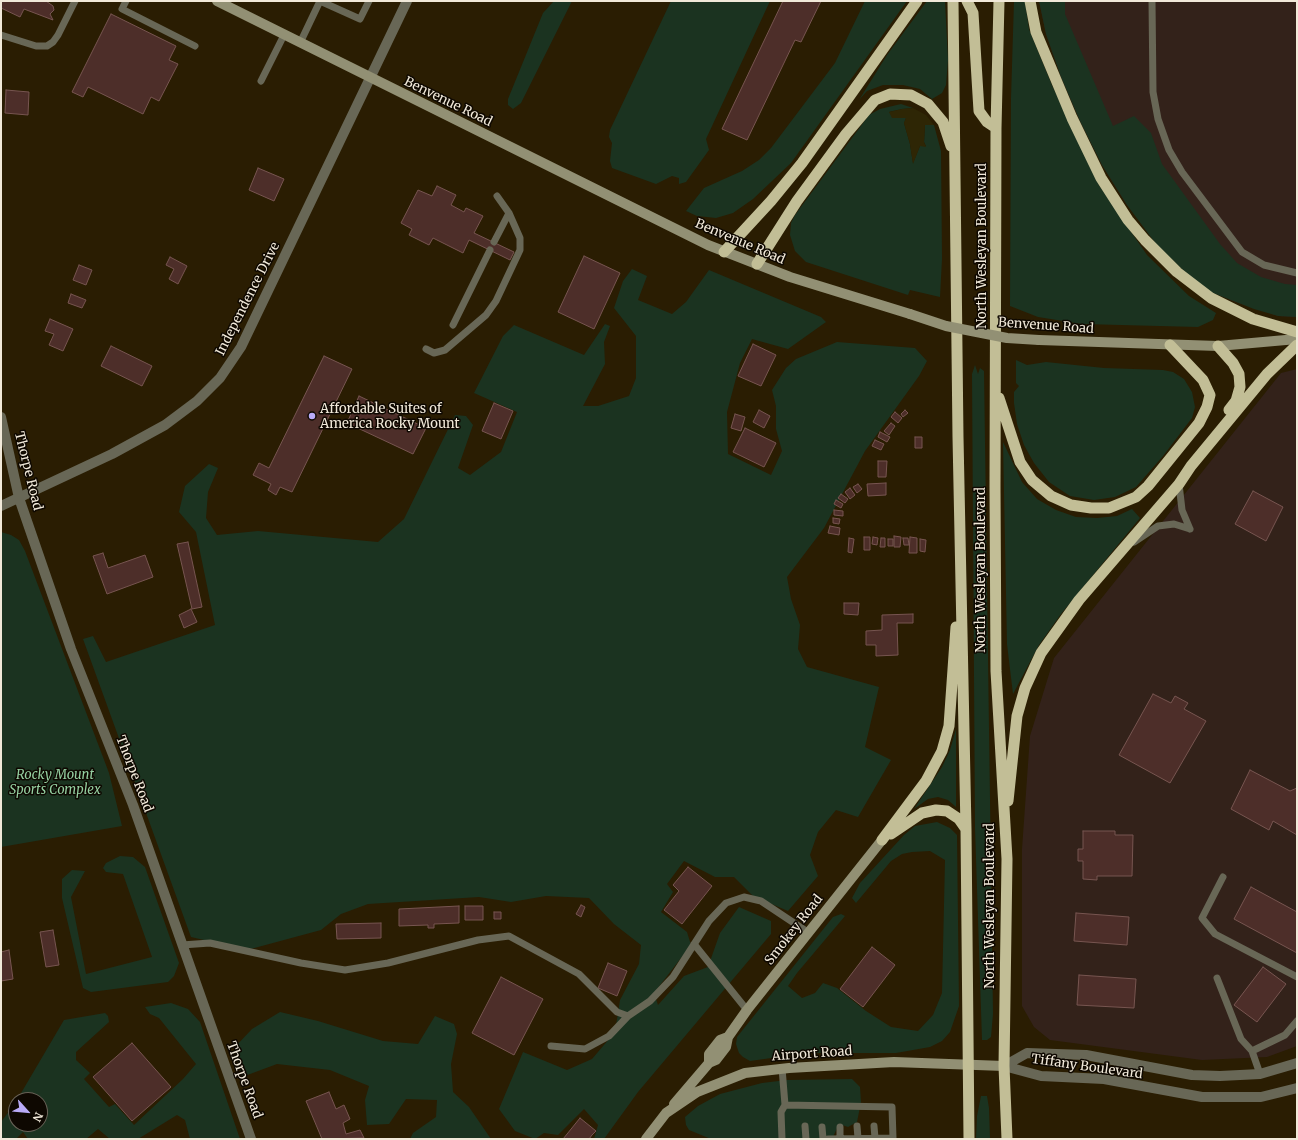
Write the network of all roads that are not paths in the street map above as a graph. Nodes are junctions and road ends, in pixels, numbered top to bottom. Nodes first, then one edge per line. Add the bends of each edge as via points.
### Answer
1 (75, 1) edge
2 (126, 1) edge
3 (217, 1) edge
4 (320, 1) edge
5 (369, 1) edge
6 (407, 1) edge
7 (917, 1) edge
8 (953, 1) edge
9 (967, 1) edge
10 (999, 1) edge
11 (1030, 1) edge
12 (1152, 1) edge
13 (1, 35) edge
14 (284, 35) junction
15 (300, 43) junction
16 (195, 46) dead end
17 (370, 78) junction
18 (261, 81) dead end
19 (996, 128) junction
20 (955, 194) junction
21 (497, 196) dead end
22 (509, 213) junction
23 (494, 242) dead end
24 (490, 250) dead end
25 (724, 252) junction
26 (757, 264) junction
27 (1297, 273) edge
28 (453, 325) dead end
29 (1297, 332) edge
30 (1297, 339) edge
31 (1170, 345) junction
32 (1297, 345) edge
33 (1218, 346) junction
34 (426, 349) dead end
35 (996, 386) junction
36 (1, 417) edge
37 (1191, 466) junction
38 (1179, 484) junction
39 (19, 498) junction
40 (1, 506) edge
41 (1121, 552) junction
42 (961, 571) junction
43 (966, 829) junction
44 (1005, 838) junction
45 (882, 840) junction
46 (1223, 877) dead end
47 (809, 933) junction
48 (694, 944) junction
49 (182, 945) junction
50 (1297, 977) edge
51 (1217, 978) dead end
52 (747, 1010) junction
53 (628, 1016) junction
54 (1297, 1021) edge
55 (551, 1046) dead end
56 (1252, 1051) junction
57 (968, 1064) junction
58 (1297, 1064) edge
59 (1004, 1066) junction
60 (782, 1068) junction
61 (1260, 1074) junction
62 (1297, 1088) edge
63 (785, 1105) junction
64 (666, 1113) junction
65 (805, 1126) dead end
66 (857, 1126) dead end
67 (874, 1126) dead end
68 (822, 1127) dead end
69 (840, 1127) dead end
70 (858, 1138) edge
71 (875, 1138) junction
72 (894, 1138) edge
73 (251, 1139) edge
74 (646, 1139) edge
75 (782, 1139) edge
76 (806, 1139) edge
77 (823, 1139) edge
78 (828, 1139) edge
79 (840, 1139) edge
80 (969, 1139) edge
81 (1006, 1139) edge

1 - 13 lane via 58,35 47,46 36,46
2 - 16 lane via 122,9
3 - 14 main road, Benvenue Road
4 - 5 lane via 360,19
4 - 15 lane
6 - 17 street, Independence Drive
7 - 25 highway via 802,163
8 - 20 highway, North Wesleyan Boulevard
9 - 19 highway via 973,13 979,111 987,122
10 - 19 highway, North Wesleyan Boulevard
11 - 29 highway via 1036,32 1072,118 1102,178 1128,220 1144,240 1177,272 1211,298 1253,320
12 - 27 lane via 1153,92 1158,119 1169,150 1182,172 1242,252 1264,265
14 - 15 main road, Benvenue Road
14 - 18 lane
15 - 17 main road, Benvenue Road
17 - 25 main road, Benvenue Road
17 - 39 street, Independence Drive via 241,346 220,378 197,401 165,425 112,454
19 - 35 highway, North Wesleyan Boulevard
20 - 26 highway via 950,144 943,122 928,104 911,95 890,94 876,100 846,134 797,201
20 - 42 highway, North Wesleyan Boulevard
21 - 22 lane
22 - 23 lane
22 - 34 lane via 520,238 520,250 496,301 486,315 445,350 434,353
24 - 28 lane
25 - 26 main road, Benvenue Road
26 - 31 main road, Benvenue Road, bridge via 790,277 946,326 1007,338
30 - 33 main road, Benvenue Road
31 - 33 main road, Benvenue Road
31 - 35 highway via 1203,380 1210,395 1207,407 1199,423 1148,486 1136,497 1109,508 1071,506 1051,496 1032,480 1020,462
32 - 37 highway via 1267,374
33 - 37 highway via 1239,374 1240,387 1236,401 1207,438
35 - 44 highway, North Wesleyan Boulevard via 996,671
36 - 39 street, Thorpe Road
37 - 38 highway
38 - 41 highway
38 - 41 lane via 1182,510 1190,529 1174,524 1158,526
39 - 40 street, Independence Drive
39 - 49 street, Thorpe Road via 71,649 133,805
41 - 44 highway via 1058,626 1041,653 1025,688 1017,716
42 - 43 highway, North Wesleyan Boulevard
42 - 45 highway via 952,669 950,726 935,766
43 - 45 highway via 959,819 947,812 936,810 922,813
43 - 57 highway, North Wesleyan Boulevard
44 - 59 highway, North Wesleyan Boulevard via 1007,872
45 - 47 main road, Smokey Road
46 - 50 lane via 1202,918 1215,934
47 - 48 lane via 761,901 744,897 726,903 709,921
47 - 52 main road, Smokey Road
48 - 52 lane
48 - 53 lane via 673,977 650,1001
49 - 53 lane via 210,944 345,970 388,964 478,940 510,936 580,974 617,1012
49 - 73 street, Thorpe Road
51 - 56 lane via 1241,1039
52 - 64 main road, Smokey Road via 716,1060 709,1063
53 - 55 lane via 609,1036 585,1049
54 - 56 lane via 1285,1035
56 - 61 lane
57 - 59 main road, Airport Road
57 - 60 main road, Airport Road via 894,1062
57 - 80 highway, North Wesleyan Boulevard
58 - 61 street, Tiffany Boulevard
59 - 61 street, Tiffany Boulevard via 1027,1053 1086,1055 1192,1075
59 - 62 street, Tiffany Boulevard via 1042,1076 1104,1079 1202,1097 1261,1097
59 - 81 highway, North Wesleyan Boulevard
60 - 63 lane
60 - 64 main road, Airport Road via 745,1073 721,1082 697,1092
63 - 72 lane via 822,1110 874,1110 892,1107
63 - 75 lane via 781,1112
64 - 74 main road, Airport Road
65 - 76 lane
66 - 70 lane
67 - 71 lane
68 - 77 lane
69 - 79 lane
70 - 71 lane
70 - 79 lane
71 - 72 lane
78 - 79 lane

